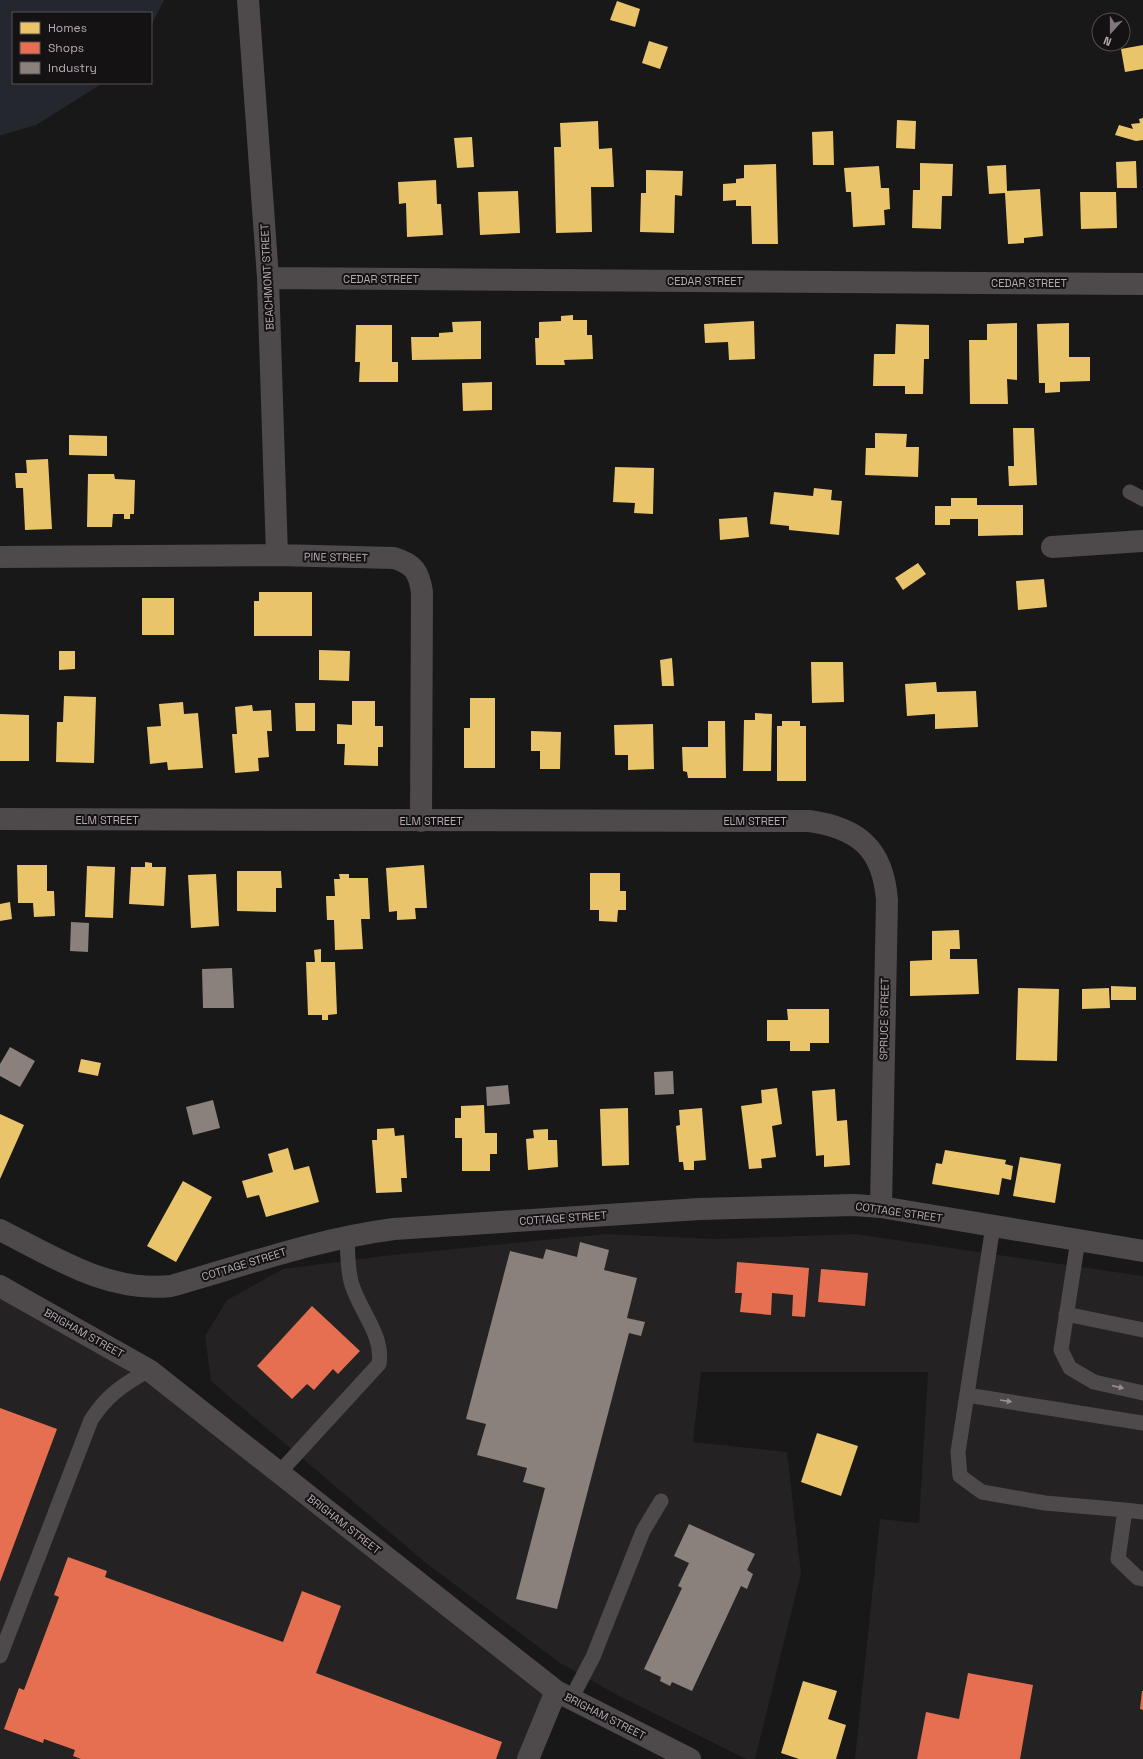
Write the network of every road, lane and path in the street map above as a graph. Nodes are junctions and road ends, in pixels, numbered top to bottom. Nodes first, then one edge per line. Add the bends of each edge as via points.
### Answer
1 (248, 0) edge
2 (268, 278) junction
3 (1143, 284) edge
4 (1143, 540) edge
5 (1052, 547) dead end
6 (277, 555) junction
7 (0, 557) edge
8 (0, 819) edge
9 (422, 821) junction
10 (859, 839) joint
11 (881, 1207) junction
12 (993, 1226) junction
13 (0, 1230) edge
14 (347, 1236) junction
15 (1078, 1240) junction
16 (1143, 1251) edge
17 (0, 1286) edge
18 (1066, 1314) junction
19 (1143, 1330) edge
20 (149, 1370) junction
21 (1143, 1393) edge
22 (967, 1395) junction
23 (1143, 1423) edge
24 (279, 1473) junction
25 (661, 1501) dead end
26 (1125, 1510) junction
27 (1143, 1512) edge
28 (1143, 1579) edge
29 (0, 1656) edge
30 (564, 1695) junction
31 (531, 1758) edge
32 (690, 1759) edge

1 - 2 street, BEACHMONT STREET
2 - 3 street, CEDAR STREET
2 - 6 street, BEACHMONT STREET
4 - 5 street
6 - 7 street, PINE STREET
6 - 9 street, PINE STREET via 394,558 406,562 415,569 422,592
8 - 9 street, ELM STREET
9 - 10 street, ELM STREET via 809,821 837,827
10 - 11 street, SPRUCE STREET via 878,860 883,873 886,900
11 - 12 street, COTTAGE STREET
11 - 14 street, COTTAGE STREET via 832,1205 699,1209 394,1229
12 - 15 street, COTTAGE STREET
12 - 22 lane
13 - 14 street, COTTAGE STREET via 100,1278 121,1284 155,1288
14 - 24 lane via 351,1283 378,1342 381,1353 379,1364
15 - 16 street, COTTAGE STREET
15 - 18 lane
17 - 20 street, BRIGHAM STREET
18 - 19 lane
18 -> 21 lane via 1061,1350 1070,1368 1094,1382
20 - 24 street, BRIGHAM STREET
20 - 29 lane via 110,1395 91,1420
22 -> 23 lane
22 - 26 lane via 958,1452 960,1476 982,1492 1045,1503
24 - 30 street, BRIGHAM STREET
25 - 30 lane via 643,1531 593,1657
26 - 27 lane
26 - 28 lane via 1118,1559 1138,1578
30 - 31 street
30 - 32 street, BRIGHAM STREET

